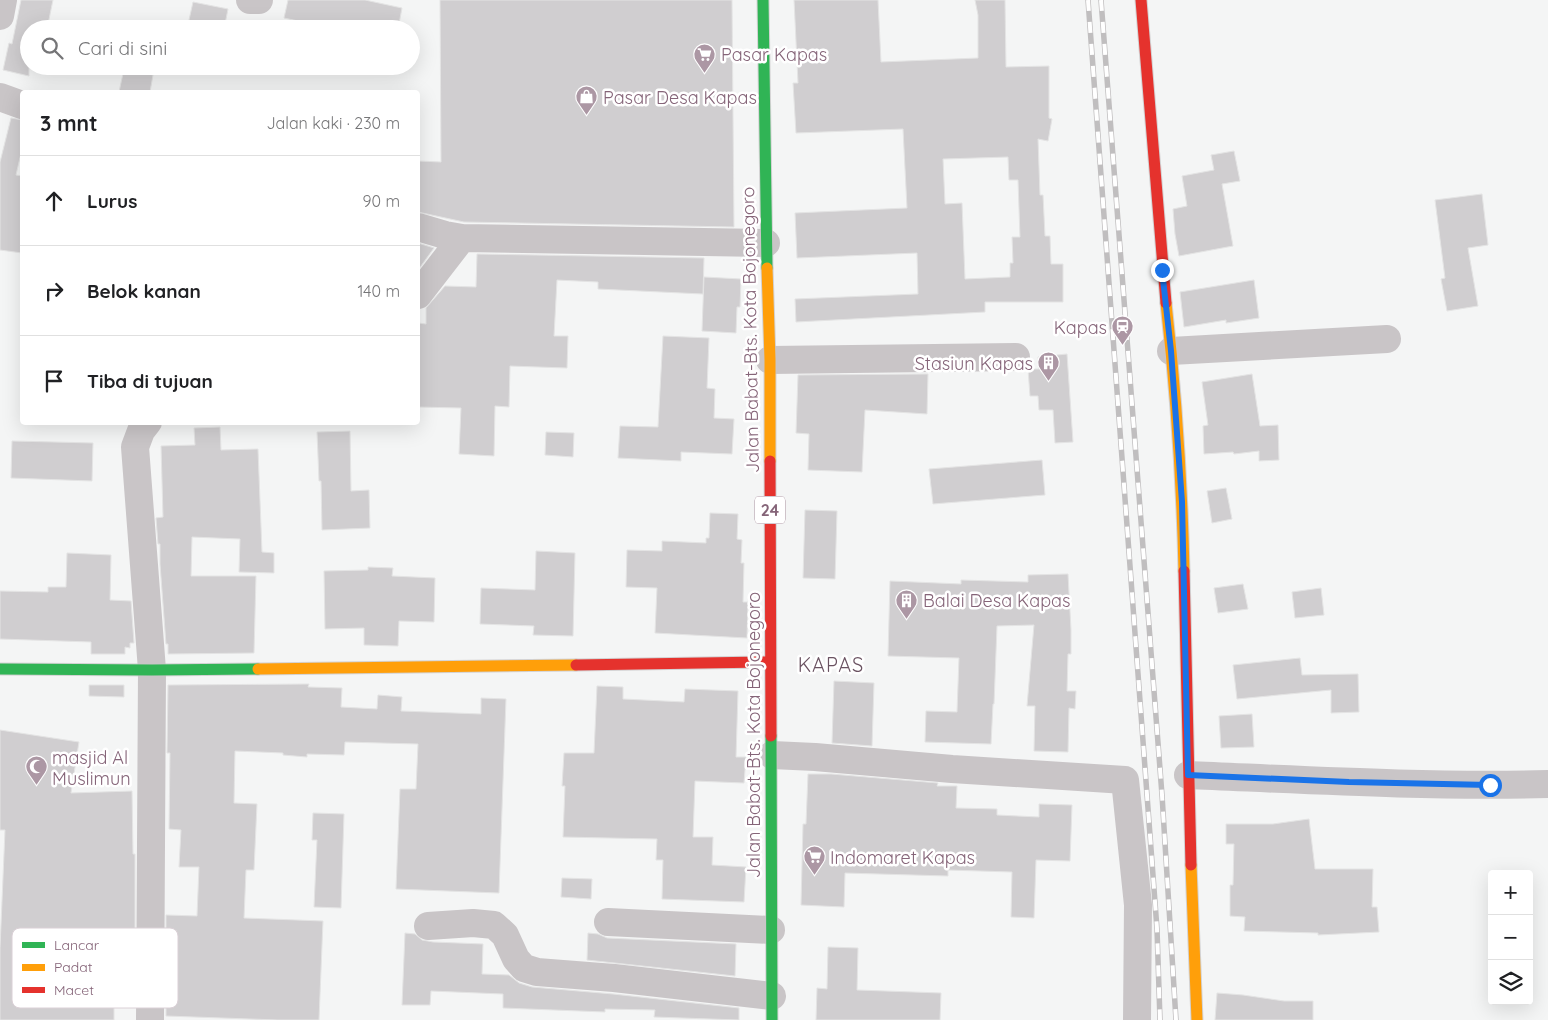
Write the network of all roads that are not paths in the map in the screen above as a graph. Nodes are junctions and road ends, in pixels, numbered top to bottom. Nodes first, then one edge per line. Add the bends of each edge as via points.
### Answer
1 (3, 0) edge
2 (250, 0) edge
3 (259, 0) edge
4 (763, 0) edge
5 (1141, 0) edge
6 (0, 16) edge
7 (0, 97) edge
8 (20, 103) edge
9 (420, 228) edge
10 (462, 238) junction
11 (766, 243) junction
12 (420, 292) edge
13 (1387, 339) dead end
14 (1171, 351) junction
15 (1016, 357) dead end
16 (770, 360) junction
17 (145, 425) edge
18 (770, 662) junction
19 (0, 669) edge
20 (152, 670) junction
21 (772, 755) junction
22 (1188, 775) junction
23 (1548, 784) edge
24 (608, 922) dead end
25 (428, 926) dead end
26 (151, 928) edge
27 (771, 930) junction
28 (772, 1008) edge
29 (1138, 1020) edge
30 (1197, 1020) edge

1 - 6 street
2 - 3 street
4 - 11 main road, Jalan Babat-Bts. Kota Bojonegoro / 24
5 - 14 main road
7 - 8 street
9 - 10 street
10 - 11 street
10 - 12 street
11 - 16 main road, Jalan Babat-Bts. Kota Bojonegoro / 24
13 - 14 street
14 - 22 main road via 1182,502
15 - 16 street
16 - 18 main road, Jalan Babat-Bts. Kota Bojonegoro / 24
17 - 20 street via 135,447
18 - 20 main road
18 - 21 main road, Jalan Babat-Bts. Kota Bojonegoro / 24
19 - 20 main road
20 - 26 street
21 - 27 main road, Jalan Babat-Bts. Kota Bojonegoro / 24
21 - 29 street via 1125,780 1138,905
22 - 23 street via 1349,782
22 - 30 main road
24 - 27 street
25 - 28 street via 494,925 506,935 516,959 524,968 537,972 614,978
27 - 28 main road, Jalan Babat-Bts. Kota Bojonegoro / 24

